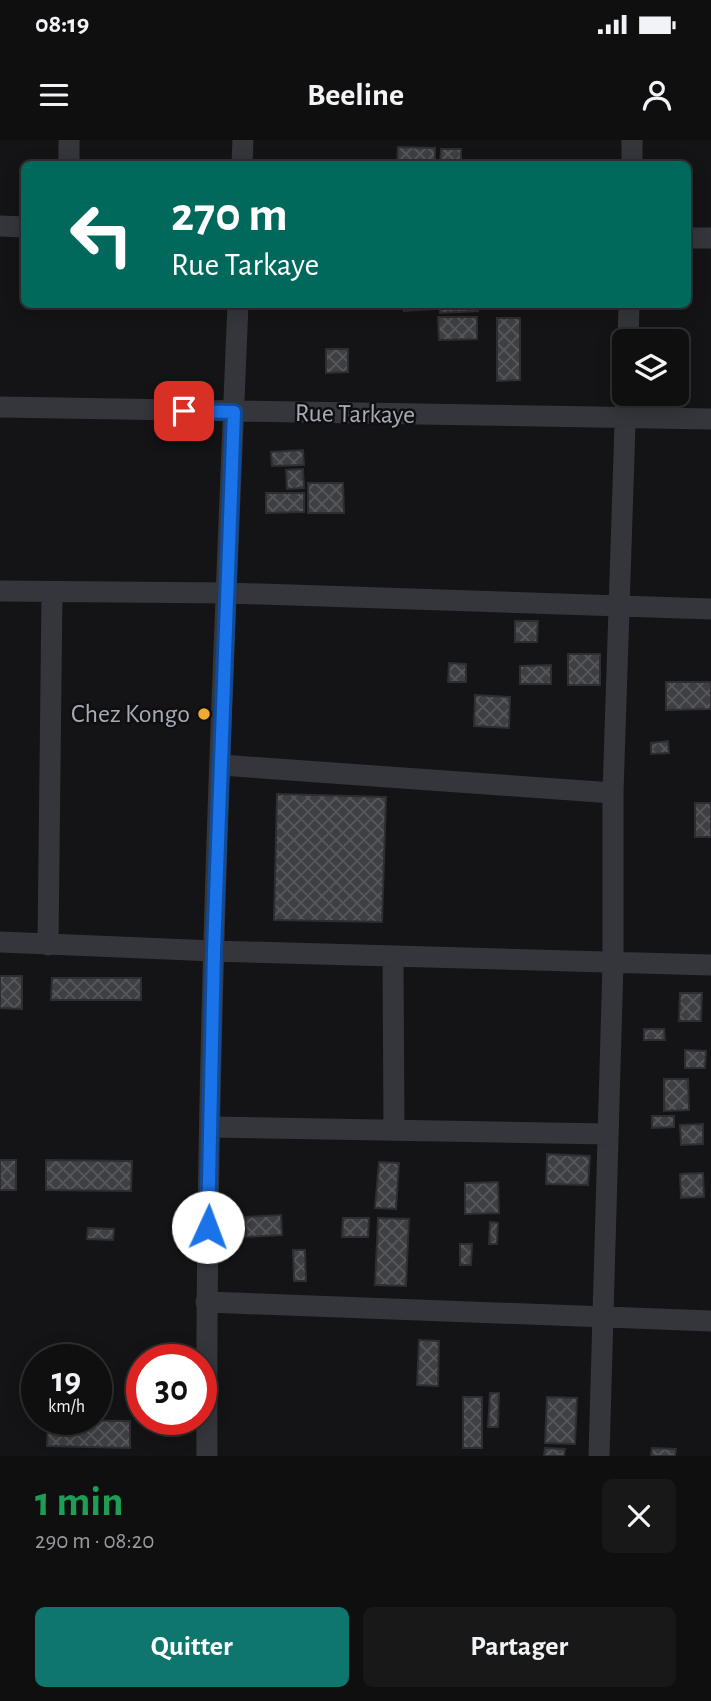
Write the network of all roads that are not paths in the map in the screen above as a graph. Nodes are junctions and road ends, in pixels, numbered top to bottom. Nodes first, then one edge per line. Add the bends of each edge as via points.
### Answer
1 (69, 140) edge
2 (243, 140) edge
3 (632, 140) edge
4 (69, 161) edge
5 (242, 161) edge
6 (632, 161) edge
7 (0, 226) edge
8 (21, 227) edge
9 (691, 238) edge
10 (711, 238) edge
11 (238, 308) edge
12 (629, 308) edge
13 (628, 329) edge
14 (626, 406) edge
15 (0, 407) edge
16 (234, 412) junction
17 (625, 418) junction
18 (711, 419) edge
19 (0, 591) edge
20 (52, 592) junction
21 (228, 593) junction
22 (620, 605) junction
23 (711, 609) edge
24 (221, 765) junction
25 (613, 793) junction
26 (0, 942) edge
27 (48, 945) junction
28 (214, 951) junction
29 (393, 957) junction
30 (614, 963) junction
31 (711, 965) edge
32 (211, 1128) junction
33 (394, 1130) junction
34 (608, 1134) junction
35 (206, 1302) junction
36 (603, 1317) junction
37 (711, 1321) edge
38 (207, 1456) edge
39 (599, 1456) edge

1 - 4 street
2 - 5 street
3 - 6 street
7 - 8 street
9 - 10 street
11 - 16 street
12 - 13 street
14 - 17 street
15 - 16 street, Rue Tarkaye
16 - 17 street, Rue Tarkaye
16 - 21 street
17 - 18 street, Rue Tarkaye
17 - 22 street
19 - 20 street
20 - 21 street
20 - 27 street
21 - 22 street
21 - 24 street
22 - 23 street
22 - 25 street
24 - 25 street
24 - 28 street
25 - 30 street
26 - 27 street
27 - 28 street
28 - 29 street
28 - 32 street
29 - 30 street
29 - 33 street
30 - 31 street
30 - 34 street
32 - 33 street
32 - 35 street
33 - 34 street
34 - 36 street
35 - 36 street
35 - 38 street
36 - 37 street
36 - 39 street

